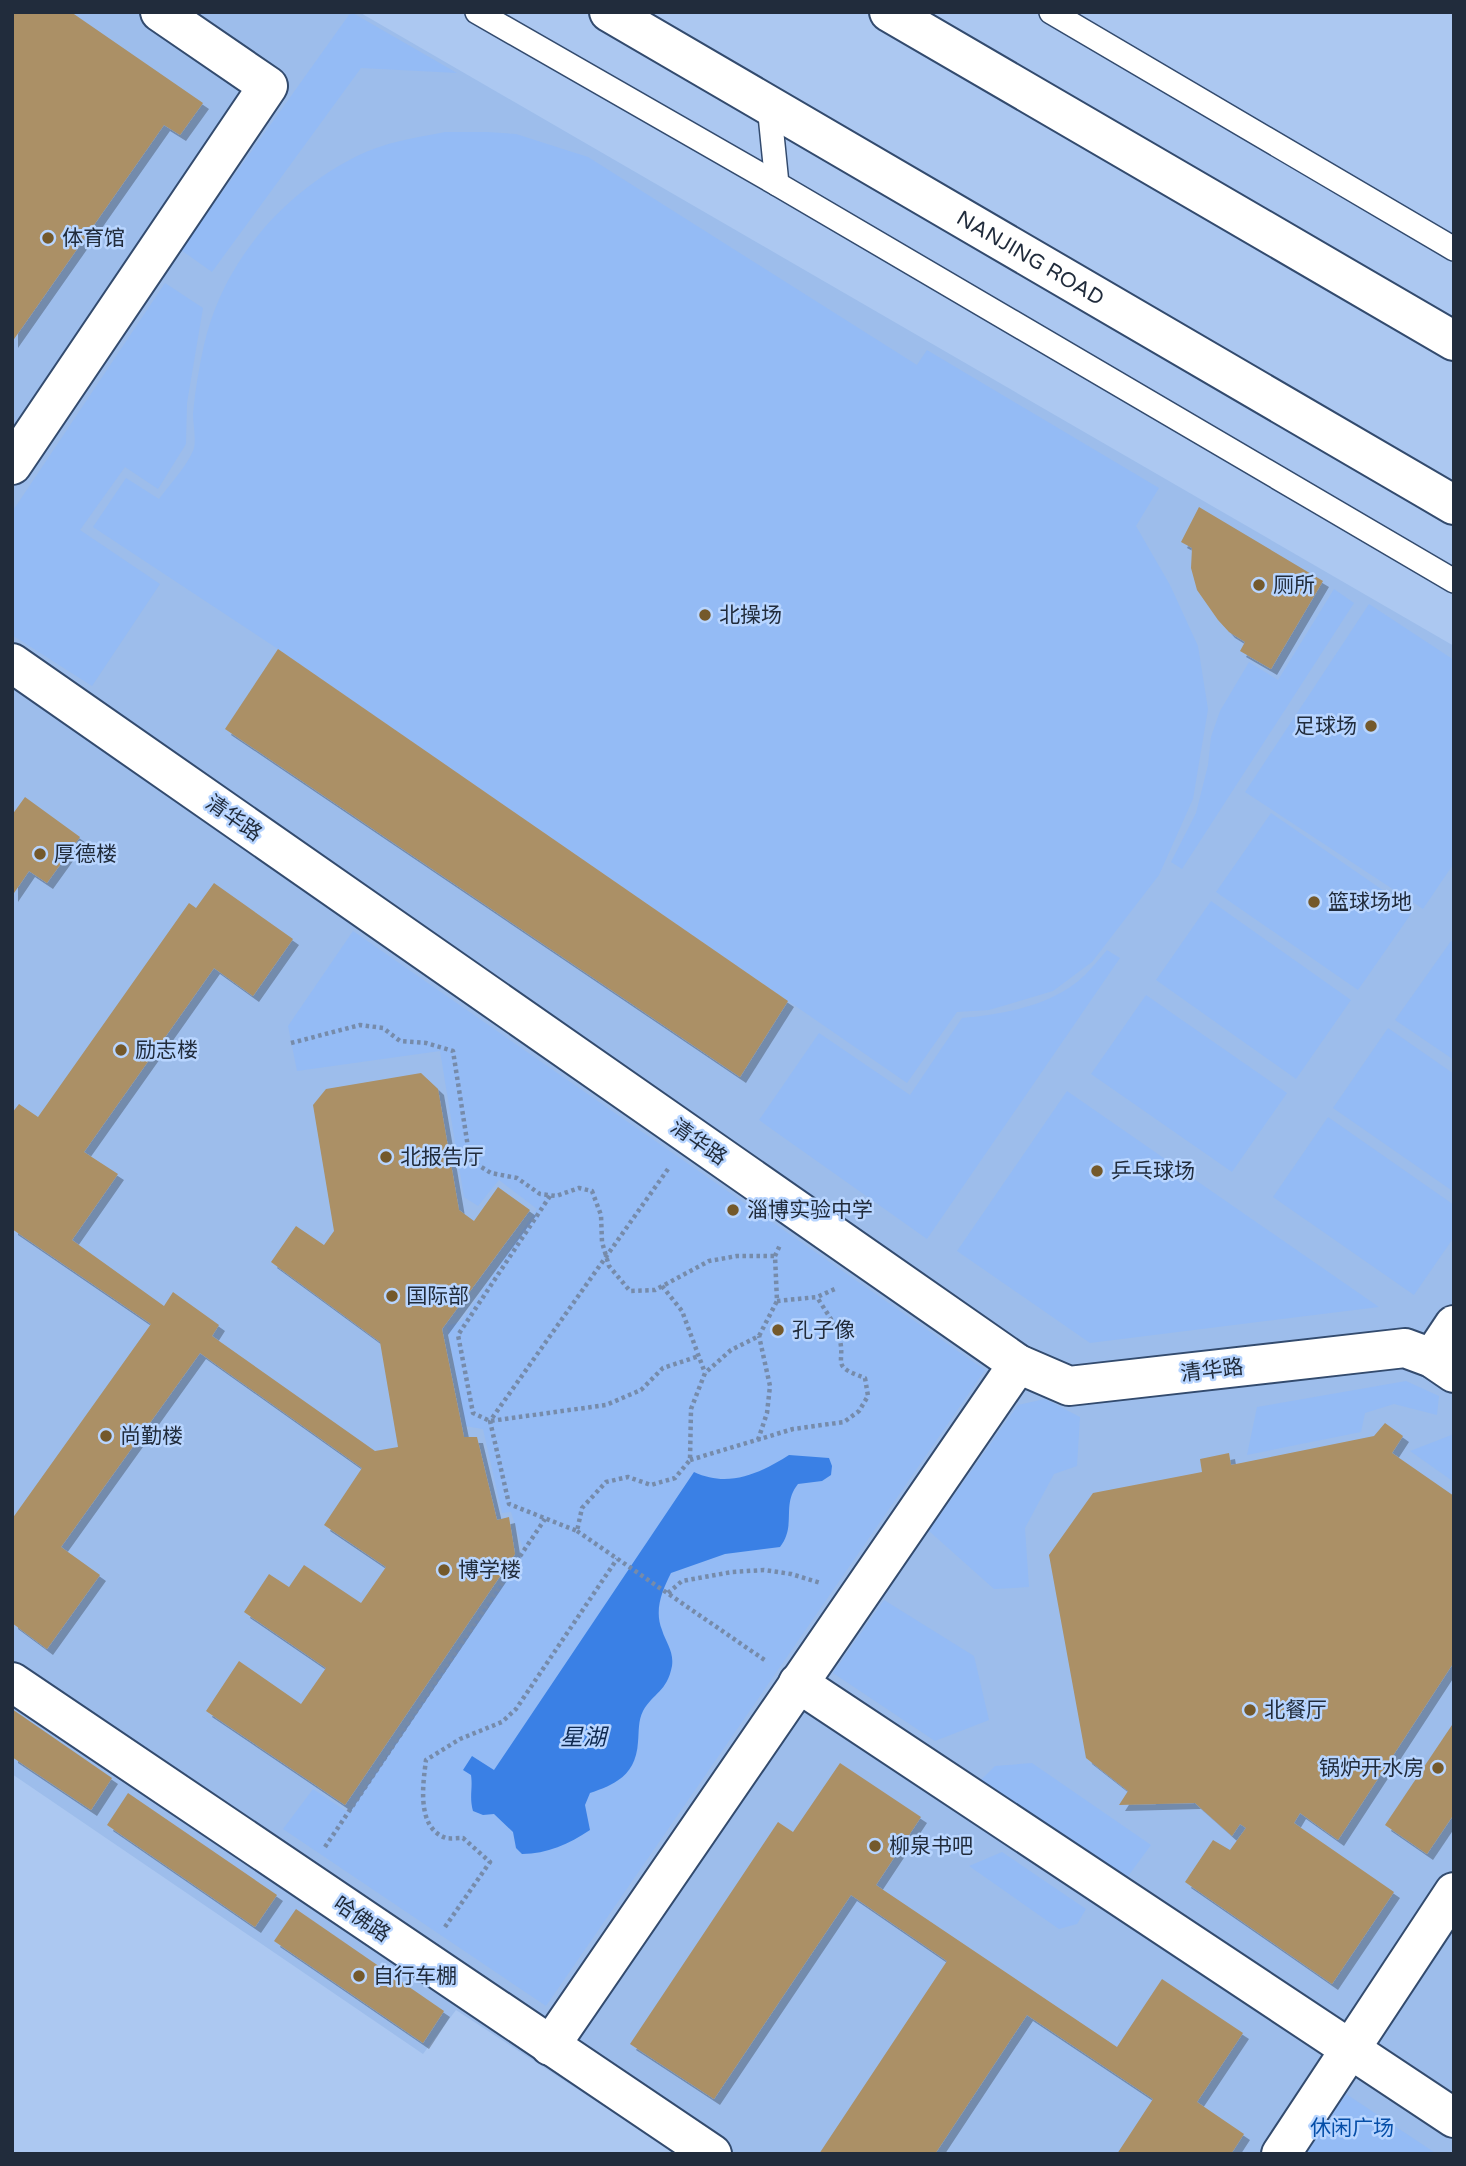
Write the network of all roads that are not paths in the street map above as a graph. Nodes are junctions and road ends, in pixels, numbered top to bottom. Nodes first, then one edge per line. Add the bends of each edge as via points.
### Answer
1 (160, 12) edge
2 (477, 12) edge
3 (609, 12) edge
4 (889, 12) edge
5 (1051, 12) edge
6 (769, 106) junction
7 (776, 184) junction
8 (1454, 249) edge
9 (1454, 341) edge
10 (14, 458) edge
11 (1454, 505) edge
12 (1454, 581) edge
13 (12, 663) edge
14 (1454, 1325) edge
15 (1018, 1364) junction
16 (1443, 1365) edge
17 (12, 1682) edge
18 (798, 1683) junction
19 (1454, 1892) edge
20 (550, 2046) junction
21 (1352, 2048) junction
22 (1454, 2118) edge
23 (712, 2154) edge
24 (1281, 2154) edge

1 - 10 street via 268,86
2 - 7 lane
3 - 6 street, NANJING ROAD
4 - 9 street
5 - 8 lane
6 - 7 lane
6 - 11 street, NANJING ROAD
7 - 12 lane
13 - 15 street, 清华路
14 - 16 street
15 - 16 street, 清华路 via 1069,1386 1405,1348
15 - 18 street
17 - 20 street, 哈佛路
18 - 20 street
18 - 21 street
19 - 21 street
20 - 23 street, 哈佛路
21 - 22 street
21 - 24 street

